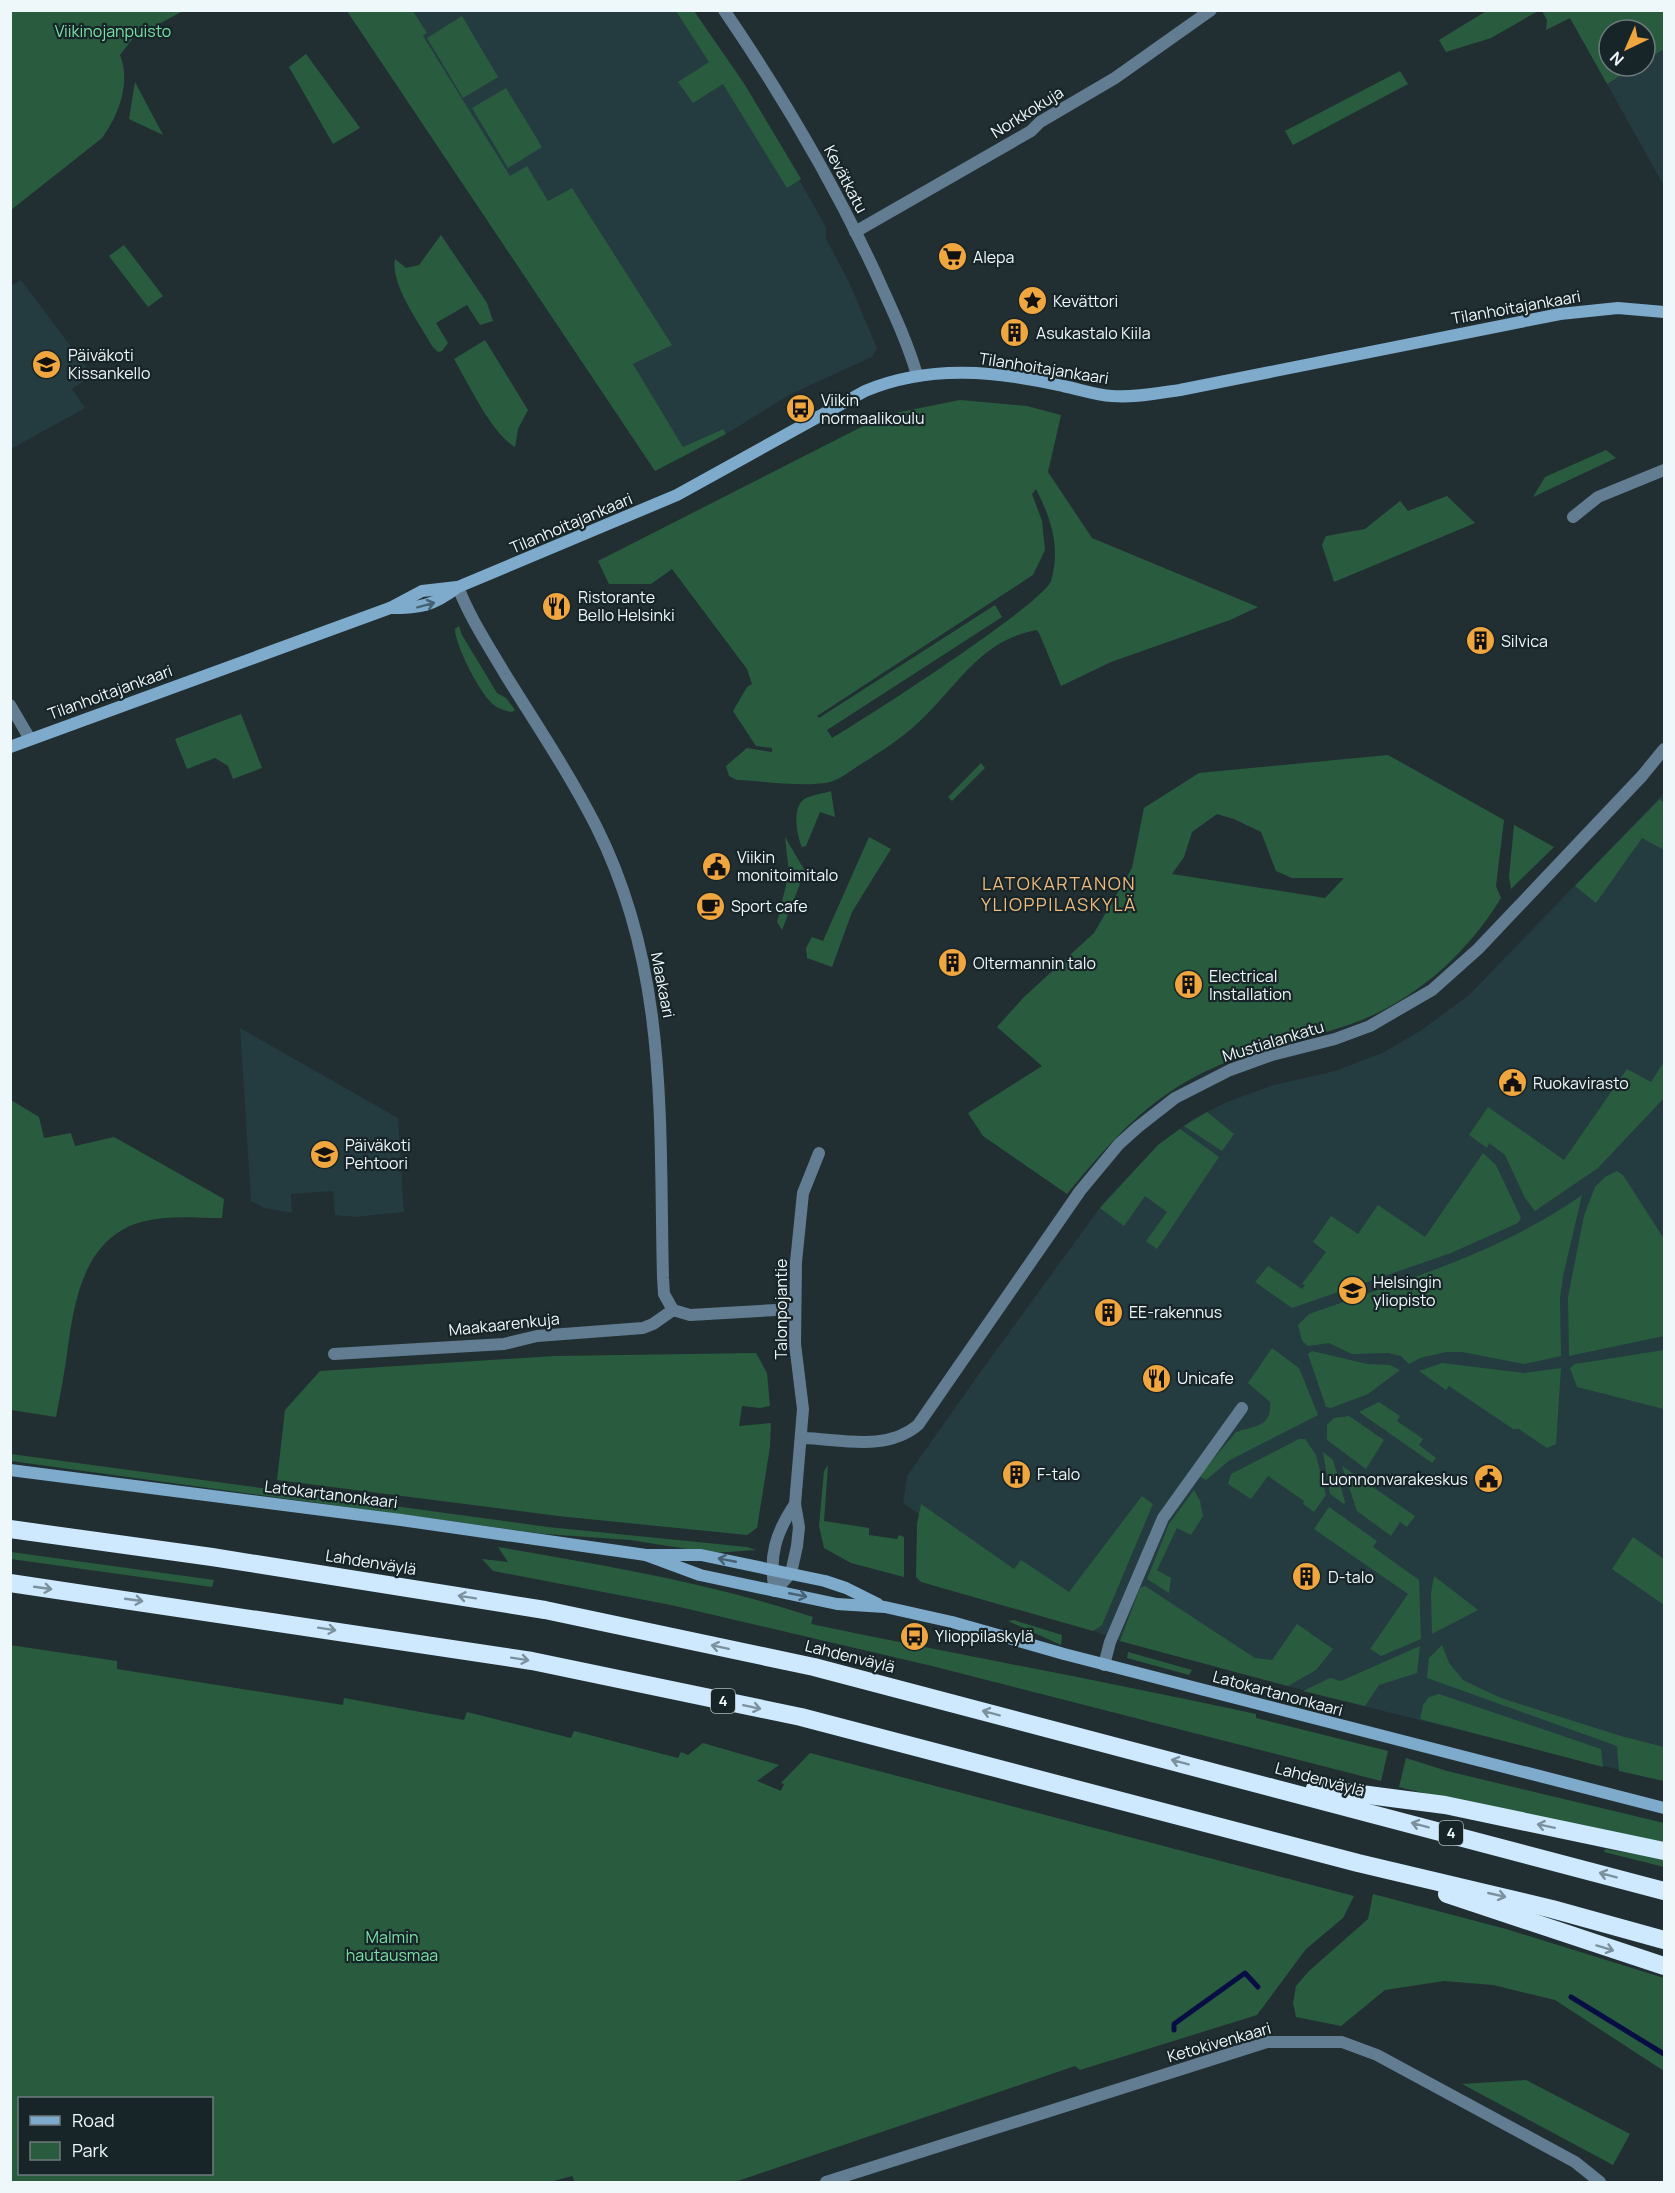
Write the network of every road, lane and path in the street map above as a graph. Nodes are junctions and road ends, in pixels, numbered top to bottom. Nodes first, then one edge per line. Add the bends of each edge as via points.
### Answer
1 (724, 10) edge
2 (1211, 10) edge
3 (855, 232) junction
4 (1665, 312) edge
5 (917, 375) junction
6 (1665, 470) edge
7 (1573, 518) dead end
8 (458, 587) junction
9 (10, 705) edge
10 (30, 739) junction
11 (10, 747) edge
12 (1665, 749) edge
13 (819, 1153) dead end
14 (794, 1309) junction
15 (673, 1310) junction
16 (334, 1354) dead end
17 (1242, 1408) dead end
18 (803, 1438) junction
19 (10, 1470) edge
20 (795, 1504) junction
21 (10, 1529) edge
22 (646, 1555) junction
23 (770, 1569) junction
24 (791, 1573) junction
25 (10, 1583) edge
26 (775, 1591) junction
27 (885, 1607) junction
28 (1104, 1665) junction
29 (1236, 1777) junction
30 (1665, 1808) edge
31 (1665, 1851) edge
32 (1358, 1863) junction
33 (1665, 1891) edge
34 (1665, 1940) edge
35 (1665, 1966) edge
36 (826, 2182) edge
37 (1600, 2182) edge

1 - 3 street, Kevätkatu via 770,78
2 - 3 street, Norkkokuja via 1031,131
3 - 5 street, Kevätkatu via 908,344
4 - 5 street, Tilanhoitajankaari via 1618,308 1560,314 1180,390 1127,397 992,373
5 - 8 street, Tilanhoitajankaari via 865,391 652,507
6 - 7 street via 1598,497
8 - 10 street, Tilanhoitajankaari via 427,606 390,608
8 - 15 street, Maakaari via 471,618 572,782 626,899 645,969 657,1042 663,1278 664,1294
9 - 10 street
10 - 11 street, Tilanhoitajankaari
12 - 18 street, Mustialankatu via 1484,943 1432,990 1370,1026 1272,1055 1190,1089 1119,1144 1080,1191 918,1425 905,1436 882,1442
13 - 14 street, Talonpojantie via 803,1193
14 - 15 street via 690,1315
14 - 18 street, Talonpojantie
15 - 16 street, Maakaarenkuja via 643,1328 537,1336 504,1344
17 - 28 street via 1163,1518
18 - 20 street, Talonpojantie
19 - 22 street, Latokartanonkaari
20 - 23 street, Talonpojantie via 775,1541
20 - 24 street, Talonpojantie via 799,1527
29 -> 21 highway, Lahdenväylä / 4 via 814,1667 545,1610
23 -> 22 street, Latokartanonkaari via 701,1555
22 - 26 street, Latokartanonkaari via 699,1575
23 - 24 street, Latokartanonkaari
23 - 26 street, Talonpojantie
24 - 26 street
24 - 27 street, Latokartanonkaari via 846,1588
25 -> 32 highway, 4 via 544,1663 801,1718
26 -> 27 street, Latokartanonkaari via 837,1604
27 - 28 street, Latokartanonkaari
28 - 30 street, Latokartanonkaari
31 -> 29 highway via 1445,1805
33 -> 29 highway, Lahdenväylä / 4
32 -> 34 highway, 4 via 1552,1908
32 -> 35 highway
36 - 37 street, Ketokivenkaari via 1266,2042 1299,2041 1342,2042 1377,2055 1575,2162

